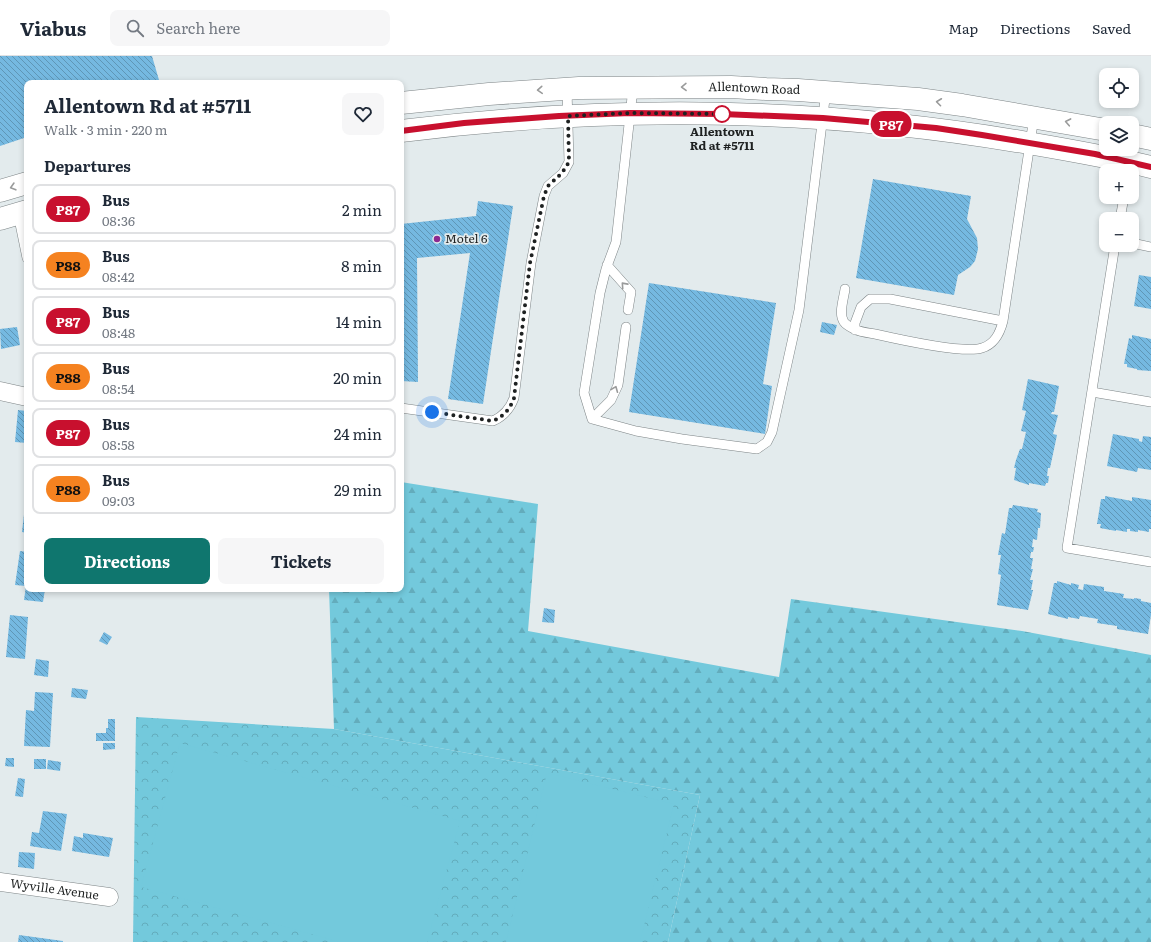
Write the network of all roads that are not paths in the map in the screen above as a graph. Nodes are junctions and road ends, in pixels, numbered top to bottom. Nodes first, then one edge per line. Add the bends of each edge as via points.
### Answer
1 (633, 88) junction
2 (567, 89) junction
3 (826, 91) junction
4 (404, 103) edge
5 (630, 113) junction
6 (568, 116) junction
7 (1034, 117) junction
8 (823, 118) junction
9 (1099, 129) edge
10 (404, 131) edge
11 (1030, 144) junction
12 (1123, 164) edge
13 (1139, 166) edge
14 (1151, 167) edge
15 (24, 184) edge
16 (0, 191) edge
17 (15, 215) edge
18 (1139, 244) edge
19 (24, 247) edge
20 (1151, 247) edge
21 (1114, 252) edge
22 (608, 265) junction
23 (845, 289) dead end
24 (628, 310) dead end
25 (1003, 321) junction
26 (626, 327) dead end
27 (855, 330) junction
28 (0, 391) edge
29 (1092, 392) junction
30 (24, 395) edge
31 (1151, 402) edge
32 (404, 408) edge
33 (592, 420) junction
34 (1151, 562) edge
35 (0, 882) edge
36 (109, 897) dead end

1 - 2 main road, Allentown Road
3 -> 1 main road, Allentown Road via 731,87
1 - 5 lane
2 -> 4 main road, Allentown Road
2 - 6 lane
7 -> 3 main road, Allentown Road via 918,99
3 - 8 lane
5 - 6 main road
5 - 8 main road
5 - 22 lane via 616,242
6 - 10 main road via 464,123
6 - 32 lane via 569,162 548,186 544,196 530,263 511,406 501,417 493,421
9 -> 7 main road, Allentown Road
7 - 11 lane
8 - 11 main road via 936,128
8 - 33 lane via 799,310 772,432 767,442 757,449 726,446 636,431
11 - 12 main road via 1095,154
11 - 25 lane
13 - 14 main road
15 -> 16 main road
17 - 19 lane
18 - 20 lane
21 - 29 lane
24 -> 22 lane via 631,292
22 - 33 lane via 600,293 584,393
23 - 27 lane via 841,314 844,322
25 - 27 lane via 995,340 982,348 970,349 950,348
25 - 27 lane via 890,299 870,299 861,307 855,322
33 -> 26 lane via 611,400 618,385
28 - 30 street
29 - 31 lane
29 - 34 lane via 1067,548
35 - 36 street, Wyville Avenue

